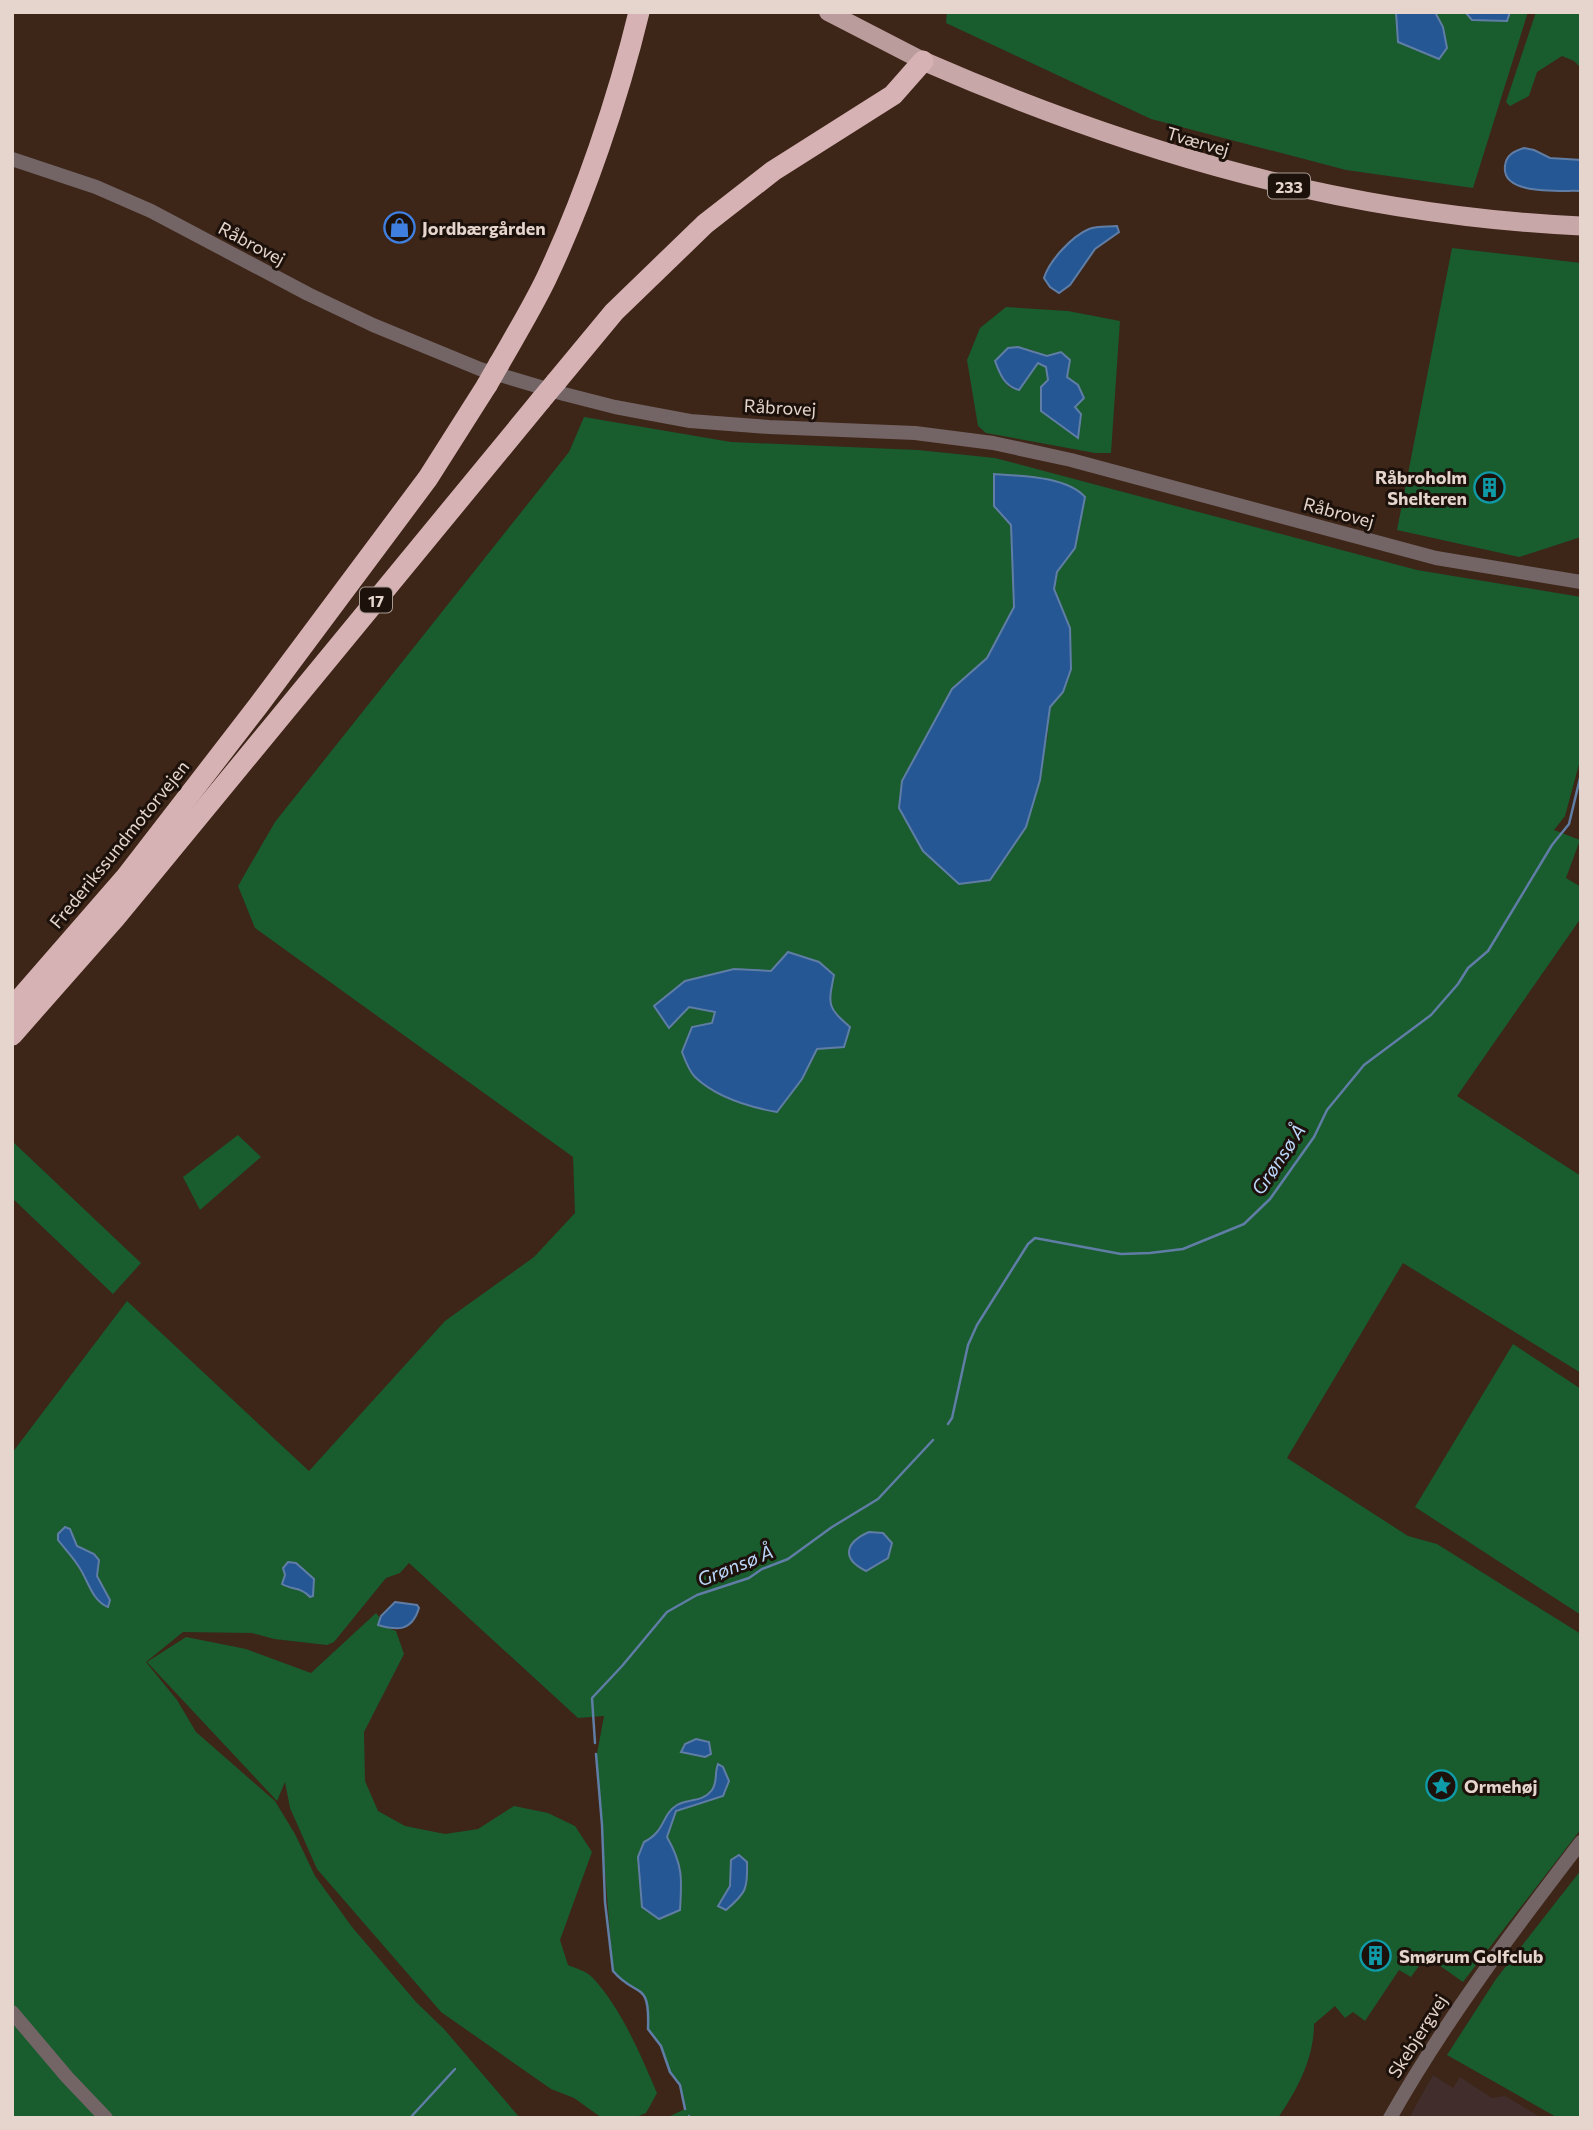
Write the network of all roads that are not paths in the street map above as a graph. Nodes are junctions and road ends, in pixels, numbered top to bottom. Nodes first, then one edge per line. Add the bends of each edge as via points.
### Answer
1 (639, 12) edge
2 (828, 12) edge
3 (923, 61) junction
4 (12, 159) edge
5 (1581, 226) edge
6 (1581, 582) edge
7 (12, 1008) edge
8 (12, 1035) edge
9 (1581, 1843) edge
10 (12, 2011) edge
11 (106, 2118) edge
12 (1390, 2118) edge

1 - 7 highway, Frederikssundmotorvejen / 17, bridge via 583,189 546,280 487,385 428,478 258,706 126,877
2 - 3 main road, Tværvej / 233
3 - 5 highway, Tværvej / 233 via 1084,127 1234,173 1435,212
3 - 8 highway, 17, bridge via 892,95 773,171 705,224 614,312 115,918
4 - 6 street, Råbrovej via 151,211 373,325 480,369 576,397 690,421 915,433 993,443 1436,558
9 - 12 street, Skebjergvej via 1463,1998
10 - 11 street

